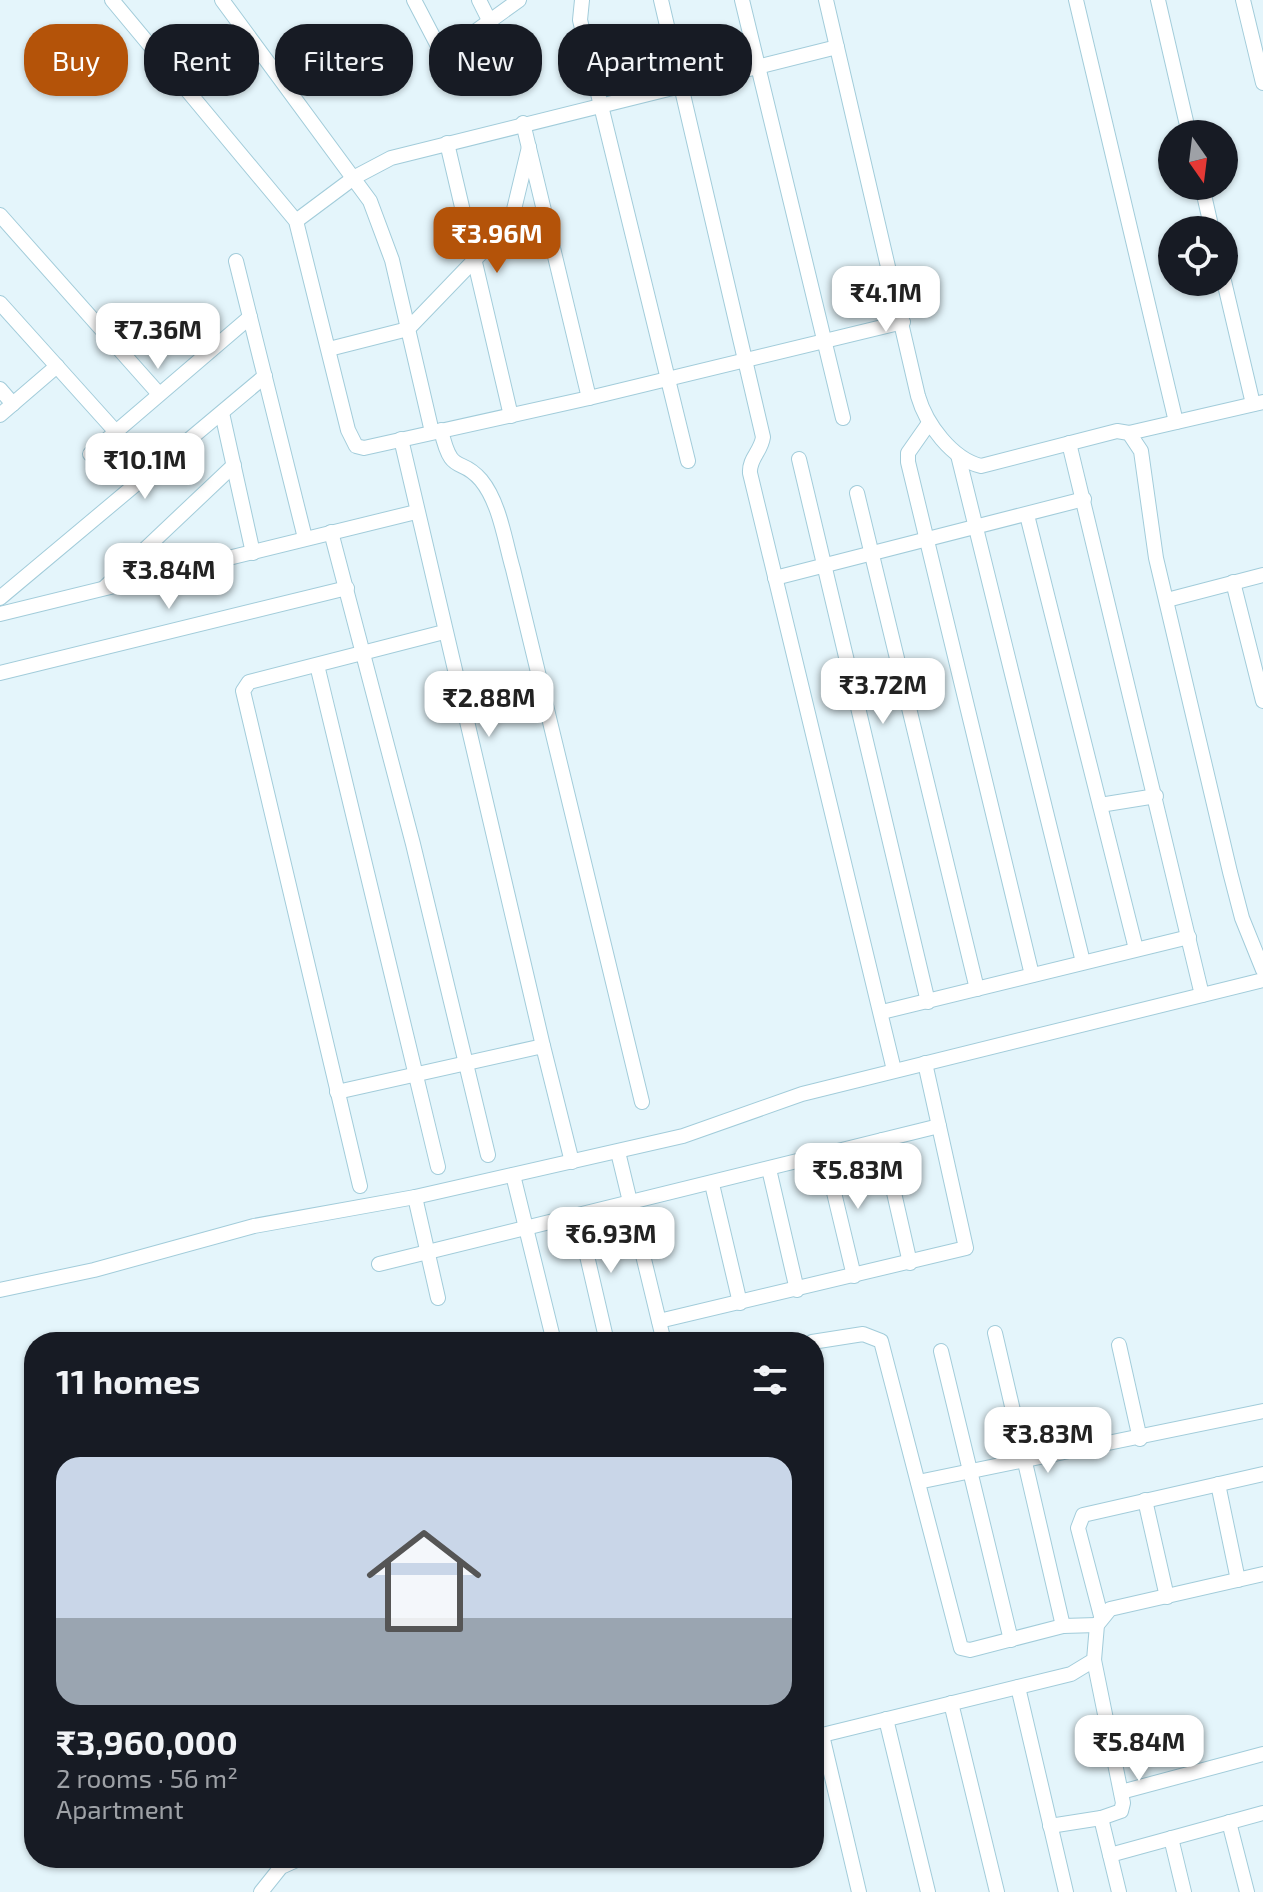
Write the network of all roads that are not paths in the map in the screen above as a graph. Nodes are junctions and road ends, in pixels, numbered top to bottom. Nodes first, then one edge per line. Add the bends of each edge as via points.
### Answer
1 (112, 0) edge
2 (222, 0) edge
3 (414, 0) edge
4 (479, 0) edge
5 (519, 0) edge
6 (582, 0) edge
7 (661, 0) edge
8 (742, 0) edge
9 (826, 0) edge
10 (1076, 0) edge
11 (1158, 0) edge
12 (1243, 0) edge
13 (490, 22) junction
14 (666, 24) edge
15 (837, 47) junction
16 (757, 67) junction
17 (752, 68) edge
18 (1263, 83) edge
19 (631, 96) edge
20 (683, 96) edge
21 (600, 103) junction
22 (1186, 120) edge
23 (523, 123) junction
24 (447, 143) junction
25 (529, 147) junction
26 (355, 177) junction
27 (0, 215) edge
28 (296, 221) junction
29 (474, 259) junction
30 (236, 261) dead end
31 (1228, 296) edge
32 (0, 303) edge
33 (250, 317) junction
34 (903, 322) junction
35 (408, 329) junction
36 (823, 340) junction
37 (329, 349) junction
38 (746, 360) junction
39 (57, 366) junction
40 (265, 376) junction
41 (668, 380) junction
42 (0, 389) edge
43 (159, 394) junction
44 (589, 398) junction
45 (1258, 403) edge
46 (13, 404) junction
47 (222, 413) junction
48 (0, 415) edge
49 (511, 416) junction
50 (843, 418) dead end
51 (1176, 422) junction
52 (929, 423) junction
53 (437, 431) junction
54 (116, 432) junction
55 (1129, 433) junction
56 (401, 439) junction
57 (1069, 443) junction
58 (90, 454) dead end
59 (958, 455) junction
60 (799, 459) dead end
61 (688, 461) dead end
62 (234, 465) junction
63 (857, 493) dead end
64 (1084, 499) junction
65 (416, 512) junction
66 (1027, 515) junction
67 (975, 528) junction
68 (331, 532) junction
69 (305, 538) junction
70 (925, 540) junction
71 (871, 552) junction
72 (253, 553) junction
73 (825, 564) junction
74 (1263, 575) edge
75 (775, 578) junction
76 (1233, 582) junction
77 (347, 588) junction
78 (102, 590) junction
79 (0, 598) edge
80 (1167, 600) junction
81 (0, 614) edge
82 (444, 632) junction
83 (365, 652) junction
84 (317, 665) junction
85 (0, 673) edge
86 (1263, 701) edge
87 (1156, 796) junction
88 (1100, 805) junction
89 (1189, 937) junction
90 (1136, 949) junction
91 (1083, 962) junction
92 (1263, 970) edge
93 (1032, 975) junction
94 (1263, 980) edge
95 (977, 989) junction
96 (1202, 995) junction
97 (928, 1002) junction
98 (882, 1012) junction
99 (543, 1046) junction
100 (925, 1063) junction
101 (465, 1064) junction
102 (894, 1070) junction
103 (417, 1076) junction
104 (337, 1092) junction
105 (642, 1102) dead end
106 (939, 1126) junction
107 (882, 1140) junction
108 (618, 1152) junction
109 (488, 1155) dead end
110 (825, 1155) junction
111 (572, 1162) junction
112 (438, 1167) dead end
113 (769, 1169) junction
114 (513, 1175) junction
115 (712, 1184) junction
116 (360, 1186) dead end
117 (415, 1197) junction
118 (631, 1204) junction
119 (578, 1217) junction
120 (526, 1229) junction
121 (428, 1253) junction
122 (910, 1263) junction
123 (379, 1264) dead end
124 (854, 1276) junction
125 (0, 1290) edge
126 (797, 1290) junction
127 (438, 1298) dead end
128 (740, 1303) junction
129 (659, 1321) junction
130 (552, 1332) edge
131 (605, 1332) edge
132 (662, 1332) edge
133 (995, 1333) dead end
134 (824, 1340) edge
135 (1119, 1345) dead end
136 (941, 1351) dead end
137 (1263, 1411) edge
138 (1140, 1439) junction
139 (1025, 1460) junction
140 (971, 1471) junction
141 (1263, 1474) edge
142 (918, 1482) junction
143 (1218, 1484) junction
144 (1145, 1500) junction
145 (1263, 1574) edge
146 (1238, 1580) junction
147 (1167, 1597) junction
148 (1099, 1620) junction
149 (1063, 1626) junction
150 (1011, 1640) junction
151 (1094, 1660) junction
152 (1018, 1687) junction
153 (951, 1703) junction
154 (886, 1719) junction
155 (824, 1734) edge
156 (1263, 1754) edge
157 (824, 1759) edge
158 (1121, 1792) junction
159 (1263, 1813) edge
160 (1101, 1818) junction
161 (1229, 1822) junction
162 (1050, 1826) junction
163 (1171, 1838) junction
164 (1110, 1855) junction
165 (280, 1868) edge
166 (261, 1892) edge
167 (859, 1892) edge
168 (928, 1892) edge
169 (997, 1892) edge
170 (1066, 1892) edge
171 (1119, 1892) edge
172 (1184, 1892) edge
173 (1247, 1892) edge

1 - 28 street
2 - 26 street
3 - 13 street via 442,50 452,50
4 - 13 street
5 - 13 street
6 - 21 street via 580,20
7 - 14 street
8 - 16 street
9 - 15 street
10 - 51 street
11 - 22 street
12 - 18 street
15 - 16 street
15 - 34 street
16 - 17 street
16 - 36 street
19 - 21 street
20 - 38 street
21 - 23 street
21 - 41 street
23 - 24 street
23 - 25 street
24 - 26 street via 391,158
24 - 29 street
25 - 29 street via 511,222
25 - 44 street
26 - 28 street
26 - 35 street via 382,227
27 - 43 street
28 - 37 street
29 - 35 street
29 - 49 street
30 - 33 street
31 - 45 street
32 - 39 street
33 - 40 street
33 - 43 street
34 - 36 street
34 - 52 street
35 - 37 street
35 - 53 street
36 - 38 street
36 - 50 street
37 - 56 street via 351,440 364,448
38 - 41 street
38 - 75 street via 763,437 750,473
39 - 46 street
39 - 54 street
40 - 47 street
40 - 69 street
41 - 44 street
41 - 61 street
42 - 46 street
43 - 54 street
44 - 49 street
45 - 51 street
46 - 48 street
47 - 62 street
47 - 79 street
49 - 53 street
51 - 55 street
52 - 59 street
52 - 70 street via 908,453
53 - 56 street
53 - 105 street via 449,458 474,473 489,494 506,545
54 - 58 street
55 - 57 street
55 - 80 street via 1141,451
56 - 65 street
57 - 59 street via 981,466
57 - 64 street
59 - 67 street
60 - 73 street
62 - 72 street
62 - 78 street
63 - 71 street
64 - 66 street
64 - 87 street
65 - 68 street
65 - 82 street
66 - 67 street
66 - 88 street
67 - 70 street
67 - 91 street
68 - 69 street
68 - 77 street
69 - 72 street
70 - 71 street
70 - 93 street
71 - 73 street
71 - 95 street
72 - 78 street
73 - 75 street
73 - 97 street
74 - 76 street
75 - 98 street
76 - 80 street
76 - 86 street
77 - 83 street
77 - 85 street
78 - 81 street
80 - 92 street via 1242,918
82 - 83 street
82 - 99 street
83 - 84 street
83 - 101 street
84 - 103 street
84 - 104 street via 249,682 243,691
87 - 88 street
87 - 89 street
88 - 90 street
89 - 90 street
89 - 96 street
90 - 91 street
91 - 93 street
93 - 95 street
94 - 96 street
95 - 97 street
96 - 100 street
97 - 98 street
98 - 102 street
99 - 101 street
99 - 111 street
100 - 102 street
100 - 106 street
101 - 103 street
101 - 109 street
102 - 108 street
103 - 104 street
103 - 112 street
104 - 116 street
106 - 107 street
106 - 122 street via 966,1248
107 - 110 street
107 - 122 street
108 - 111 street
108 - 118 street
110 - 113 street
110 - 124 street
111 - 114 street
113 - 115 street
113 - 126 street
114 - 117 street
114 - 120 street
115 - 118 street
115 - 128 street
117 - 121 street
117 - 125 street via 254,1226
118 - 119 street
118 - 129 street
119 - 120 street
119 - 131 street
120 - 121 street
120 - 130 street
121 - 123 street
121 - 127 street
122 - 124 street
124 - 126 street
126 - 128 street
128 - 129 street
129 - 132 street
133 - 139 street
134 - 142 street via 863,1334 881,1341
135 - 138 street
136 - 140 street
137 - 138 street
138 - 139 street
139 - 140 street
139 - 149 street
140 - 142 street
140 - 150 street
141 - 143 street
142 - 150 street via 961,1648
143 - 144 street
143 - 146 street
144 - 147 street
144 - 148 street via 1089,1512 1078,1521
145 - 146 street
146 - 147 street
147 - 148 street via 1110,1609
148 - 149 street
148 - 151 street
149 - 150 street
151 - 152 street via 1071,1674
151 - 158 street
152 - 153 street
152 - 162 street
153 - 154 street
153 - 169 street
154 - 155 street
154 - 168 street
156 - 158 street
157 - 167 street
158 - 160 street via 1121,1811
159 - 161 street
160 - 162 street
160 - 164 street
161 - 163 street
161 - 173 street
162 - 170 street
163 - 164 street
163 - 172 street
164 - 171 street
165 - 166 street

